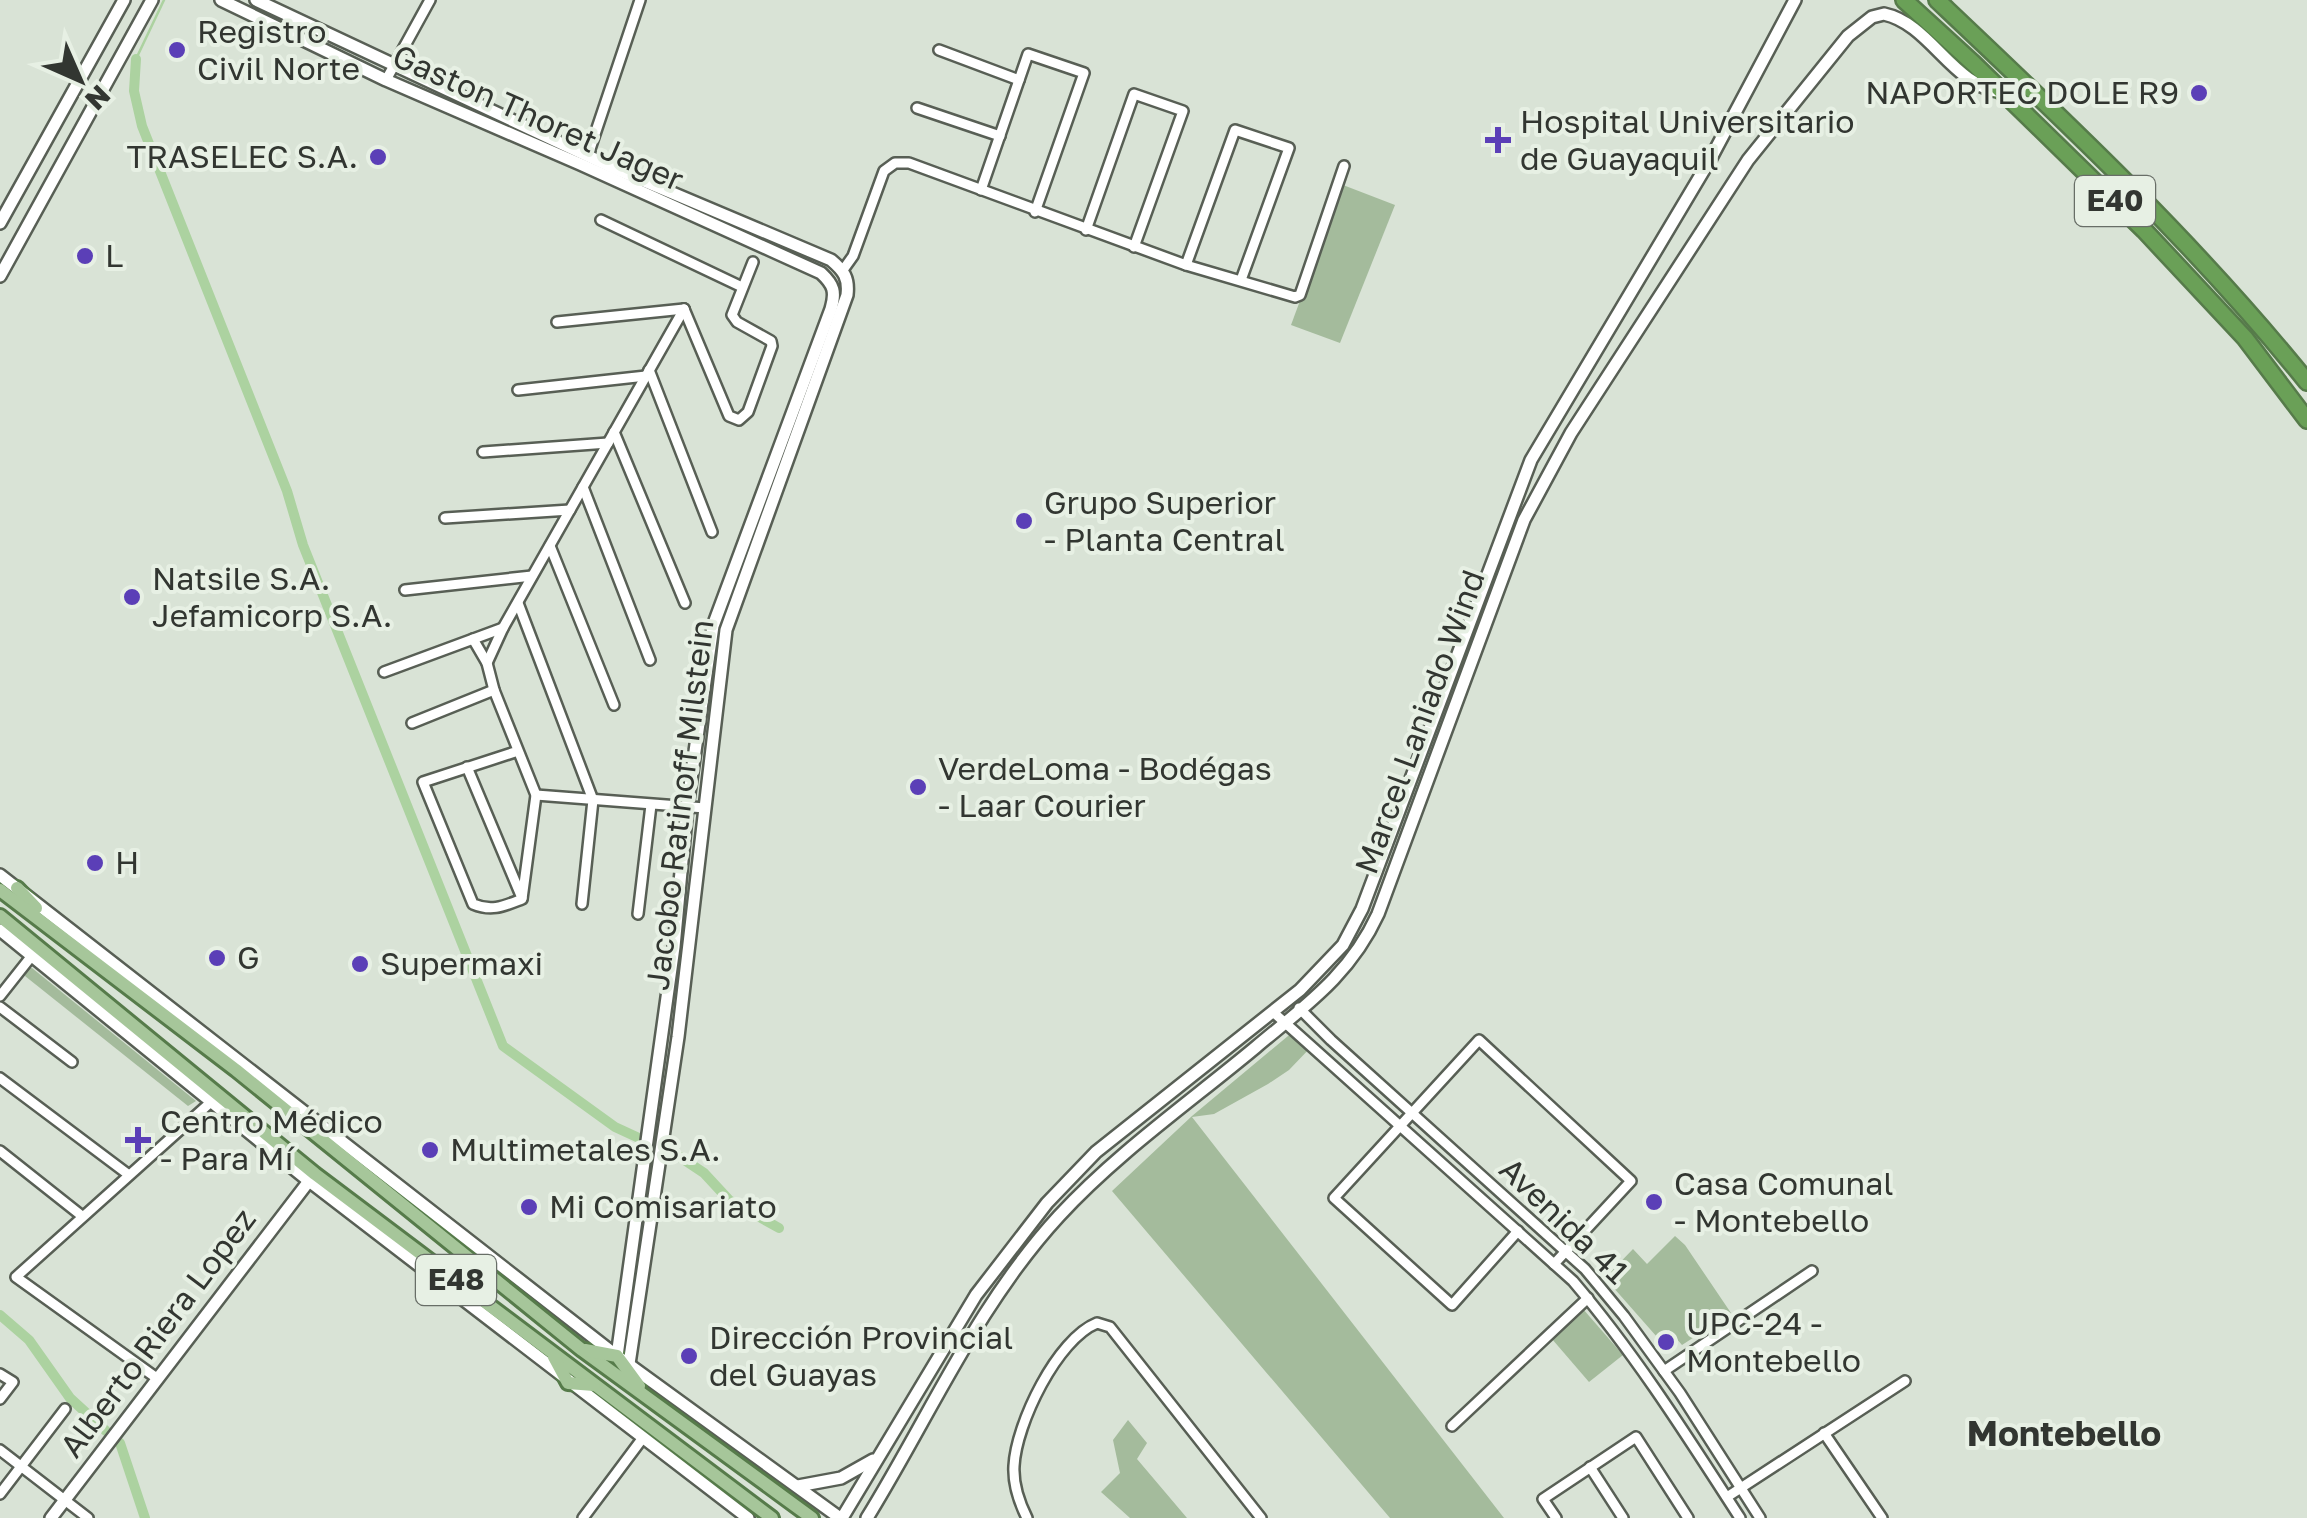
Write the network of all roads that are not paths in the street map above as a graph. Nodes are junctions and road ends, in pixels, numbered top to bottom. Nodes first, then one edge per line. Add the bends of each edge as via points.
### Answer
1 (124, 0) edge
2 (152, 0) edge
3 (221, 0) edge
4 (256, 0) edge
5 (430, 0) edge
6 (640, 0) edge
7 (1795, 0) edge
8 (1904, 0) edge
9 (1937, 0) edge
10 (939, 50) dead end
11 (395, 62) junction
12 (386, 80) junction
13 (1020, 80) junction
14 (2003, 92) junction
15 (917, 108) dead end
16 (1000, 136) junction
17 (588, 155) junction
18 (1344, 166) dead end
19 (981, 190) junction
20 (687, 198) junction
21 (681, 212) junction
22 (1035, 212) junction
23 (601, 220) dead end
24 (0, 224) edge
25 (1086, 230) junction
26 (1134, 247) junction
27 (753, 262) dead end
28 (1186, 265) junction
29 (843, 270) junction
30 (0, 276) edge
31 (1242, 280) junction
32 (832, 284) joint
33 (742, 287) junction
34 (684, 309) junction
35 (557, 322) dead end
36 (648, 373) junction
37 (2307, 382) edge
38 (518, 390) dead end
39 (2307, 420) edge
40 (614, 432) junction
41 (608, 443) junction
42 (785, 449) junction
43 (483, 452) dead end
44 (583, 487) junction
45 (570, 510) junction
46 (445, 518) dead end
47 (712, 532) dead end
48 (550, 546) junction
49 (532, 576) junction
50 (404, 590) dead end
51 (518, 602) junction
52 (685, 604) dead end
53 (503, 628) junction
54 (473, 639) junction
55 (650, 660) dead end
56 (487, 664) junction
57 (384, 672) dead end
58 (494, 690) junction
59 (614, 705) dead end
60 (412, 723) dead end
61 (518, 750) junction
62 (467, 766) junction
63 (536, 795) junction
64 (593, 800) junction
65 (651, 804) junction
66 (687, 807) junction
67 (704, 808) junction
68 (0, 875) edge
69 (17, 888) junction
70 (0, 890) edge
71 (522, 899) junction
72 (582, 904) dead end
73 (638, 914) dead end
74 (0, 923) edge
75 (62, 935) junction
76 (36, 951) junction
77 (93, 959) junction
78 (114, 964) junction
79 (54, 974) joint
80 (128, 986) junction
81 (0, 996) edge
82 (1290, 998) junction
83 (0, 1007) edge
84 (1301, 1010) junction
85 (1273, 1012) junction
86 (1285, 1022) junction
87 (72, 1062) dead end
88 (0, 1078) edge
89 (201, 1081) junction
90 (211, 1102) junction
91 (230, 1104) junction
92 (1412, 1113) junction
93 (1400, 1126) junction
94 (0, 1152) edge
95 (129, 1175) junction
96 (312, 1178) junction
97 (82, 1216) junction
98 (1518, 1231) junction
99 (1565, 1251) junction
100 (1554, 1264) junction
101 (1812, 1272) dead end
102 (1588, 1298) junction
103 (582, 1350) junction
104 (550, 1351) junction
105 (617, 1356) junction
106 (629, 1364) junction
107 (1664, 1371) junction
108 (0, 1374) edge
109 (158, 1378) junction
110 (1904, 1382) dead end
111 (568, 1383) junction
112 (596, 1385) junction
113 (647, 1396) junction
114 (0, 1400) edge
115 (65, 1409) dead end
116 (1452, 1426) dead end
117 (1824, 1434) junction
118 (642, 1439) junction
119 (0, 1450) edge
120 (881, 1455) junction
121 (21, 1466) junction
122 (1590, 1468) junction
123 (798, 1486) junction
124 (1740, 1488) junction
125 (0, 1494) edge
126 (880, 1497) junction
127 (1726, 1497) junction
128 (64, 1500) junction
129 (51, 1518) edge
130 (88, 1518) edge
131 (584, 1518) edge
132 (748, 1518) edge
133 (772, 1518) edge
134 (812, 1518) edge
135 (841, 1518) edge
136 (867, 1518) edge
137 (880, 1518) edge
138 (1026, 1518) edge
139 (1261, 1518) edge
140 (1556, 1518) edge
141 (1622, 1518) edge
142 (1688, 1518) edge
143 (1740, 1518) edge
144 (1760, 1518) edge
145 (1882, 1518) edge

1 - 24 main road
2 - 30 main road
3 - 12 main road, Gaston Thoret Jager
4 - 11 main road, Gaston Thoret Jager
5 - 11 street
6 - 17 street
7 - 82 main road, Marcel Laniado Wind via 1711,158 1531,460 1362,909 1342,945
8 - 14 highway, E40
9 - 37 highway, E40 via 2139,194
10 - 13 street
11 - 12 street
11 - 17 main road, Gaston Thoret Jager
12 - 21 main road, Gaston Thoret Jager
13 - 16 street
13 - 22 street via 1028,54 1084,73
14 - 39 highway, E40 via 2144,230
14 - 84 main road, Marcel Laniado Wind via 1981,86 1909,25 1884,14 1859,25 1748,160 1546,474 1378,914 1341,975
15 - 16 street
16 - 19 street
17 - 20 main road, Gaston Thoret Jager
18 - 31 street via 1300,295
19 - 22 street
19 - 29 street via 896,163 884,171
20 - 21 main road
20 - 29 main road, Gaston Thoret Jager
21 - 32 main road, Gaston Thoret Jager
22 - 25 street
23 - 33 street
25 - 26 street
25 - 26 street via 1134,94 1183,112
26 - 28 street
27 - 33 street
28 - 31 street
28 - 31 street via 1234,130 1289,148
29 - 42 main road, Jacobo Ratinoff Milstein via 847,294
32 - 42 main road, Jacobo Ratinoff Milstein via 835,296
33 - 34 street via 732,315 772,346 739,420 729,416
34 - 35 street
34 - 36 street
36 - 38 street
36 - 40 street
36 - 47 street
40 - 41 street
40 - 52 street
41 - 43 street
41 - 44 street
42 - 66 main road, Jacobo Ratinoff Milstein via 712,626
42 - 67 main road, Jacobo Ratinoff Milstein via 726,630
44 - 45 street
44 - 55 street
45 - 46 street
45 - 48 street
48 - 49 street
48 - 59 street
49 - 50 street
49 - 51 street
51 - 53 street
51 - 64 street
53 - 54 street
53 - 56 street
54 - 56 street
54 - 57 street
56 - 58 street
58 - 60 street
58 - 61 street
61 - 62 street
61 - 63 street
62 - 71 street
62 - 71 street via 423,782 473,904 494,909
63 - 64 street
63 - 71 street
64 - 65 street
64 - 72 street
65 - 66 street
65 - 73 street
66 - 67 street
66 - 105 main road, Jacobo Ratinoff Milstein
67 - 106 main road, Jacobo Ratinoff Milstein
68 - 69 main road, E48
69 - 75 main road
69 - 78 main road, E48
70 - 75 main road, E48
74 - 76 main road
74 - 76 main road, E48 via 25,936
75 - 77 main road, E48
76 - 79 main road
76 - 81 street
76 - 89 main road, E48
77 - 78 main road
77 - 80 main road, E48
78 - 80 main road
78 - 105 main road, E48
79 - 90 main road, E48
80 - 103 main road, E48
82 - 84 street, Avenida 41
82 - 85 main road, Marcel Laniado Wind
83 - 87 street
84 - 86 main road, Marcel Laniado Wind
84 - 92 street, Avenida 41
85 - 86 street, Avenida 41
85 - 120 main road, Marcel Laniado Wind via 1096,1152 1048,1203 976,1295
86 - 93 street, Avenida 41
86 - 126 main road, Marcel Laniado Wind via 1108,1168 1016,1265
88 - 95 street
89 - 90 main road
89 - 91 main road, E48
90 - 91 main road
90 - 95 street
90 - 96 main road, E48
91 - 96 main road, E48
92 - 93 street
92 - 99 street, Avenida 41
92 - 99 street via 1478,1040 1631,1181
93 - 98 street, Avenida 41
93 - 98 street via 1334,1198 1452,1305
94 - 97 street
95 - 97 street
96 - 104 main road, E48
96 - 109 main road, Alberto Riera Lopez
96 - 111 main road, E48
97 - 109 street via 16,1277
98 - 100 street, Avenida 41
99 - 100 street
99 - 107 street, Avenida 41
100 - 102 street, Avenida 41
101 - 107 street
102 - 116 street
102 - 127 street, Avenida 41
103 - 105 main road
103 - 113 main road, E48
104 - 111 main road
104 - 112 main road, E48
105 - 106 main road, E48
105 - 113 main road
106 - 123 main road, E48
107 - 124 street, Avenida 41
108 - 114 street via 13,1382
109 - 128 main road, Alberto Riera Lopez
110 - 117 street
111 - 112 main road
111 - 118 main road, E48
112 - 133 main road, E48
113 - 134 main road, E48
115 - 121 street
117 - 124 street
117 - 145 street
118 - 131 street
118 - 132 main road, E48
119 - 121 street
120 - 123 main road via 841,1478
120 - 135 main road, Marcel Laniado Wind
121 - 125 street
121 - 128 street
122 - 140 street via 1544,1499
122 - 141 street
122 - 142 street via 1636,1436
123 - 135 main road, E48
124 - 127 street
124 - 144 street, Avenida 41
126 - 136 main road, Marcel Laniado Wind
126 - 137 main road
127 - 143 street, Avenida 41
128 - 129 main road, Alberto Riera Lopez
128 - 130 street
138 - 139 street via 1014,1469 1018,1433 1067,1344 1097,1323 1110,1327

